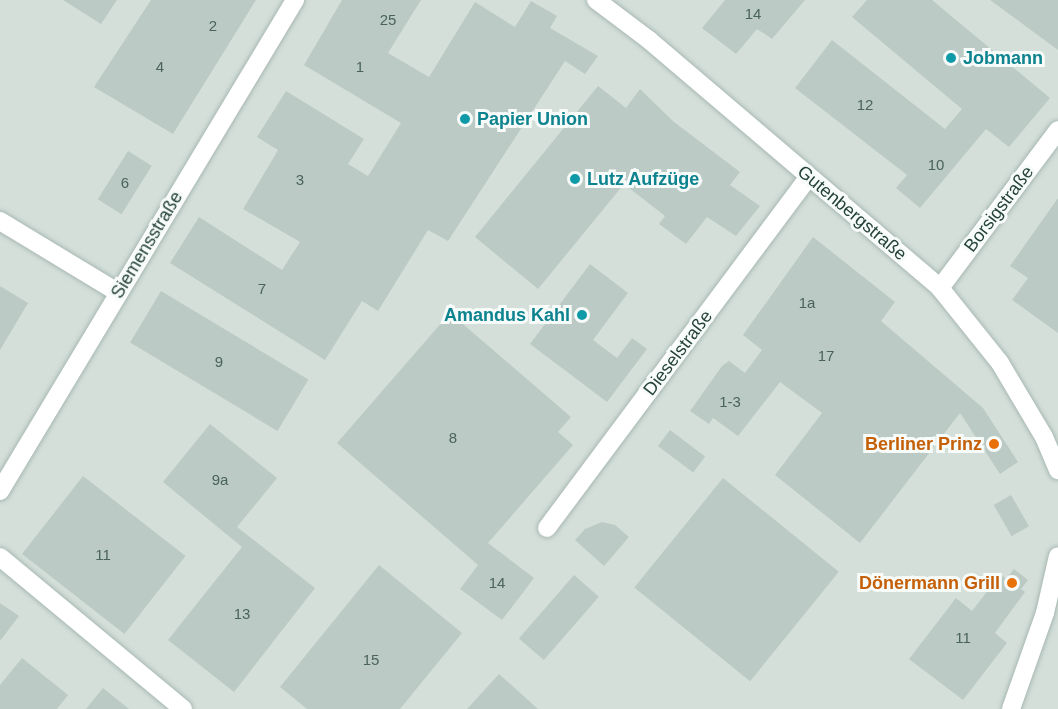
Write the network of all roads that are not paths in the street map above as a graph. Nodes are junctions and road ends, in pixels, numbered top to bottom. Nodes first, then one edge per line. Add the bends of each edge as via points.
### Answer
1 (295, 0) edge
2 (596, 0) edge
3 (1058, 130) edge
4 (808, 178) junction
5 (0, 221) edge
6 (940, 288) junction
7 (118, 293) junction
8 (1058, 470) edge
9 (0, 491) edge
10 (547, 528) dead end
11 (1058, 556) edge
12 (0, 557) edge
13 (183, 709) edge
14 (1011, 709) edge

1 - 7 street, Siemensstraße
2 - 4 street, Gutenbergstraße via 649,40
3 - 6 street, Borsigstraße
4 - 6 street, Gutenbergstraße
4 - 10 street, Dieselstraße
5 - 7 street
6 - 8 street, Gutenbergstraße via 1000,363 1044,437
7 - 9 street, Siemensstraße
11 - 14 street via 1045,613
12 - 13 street

